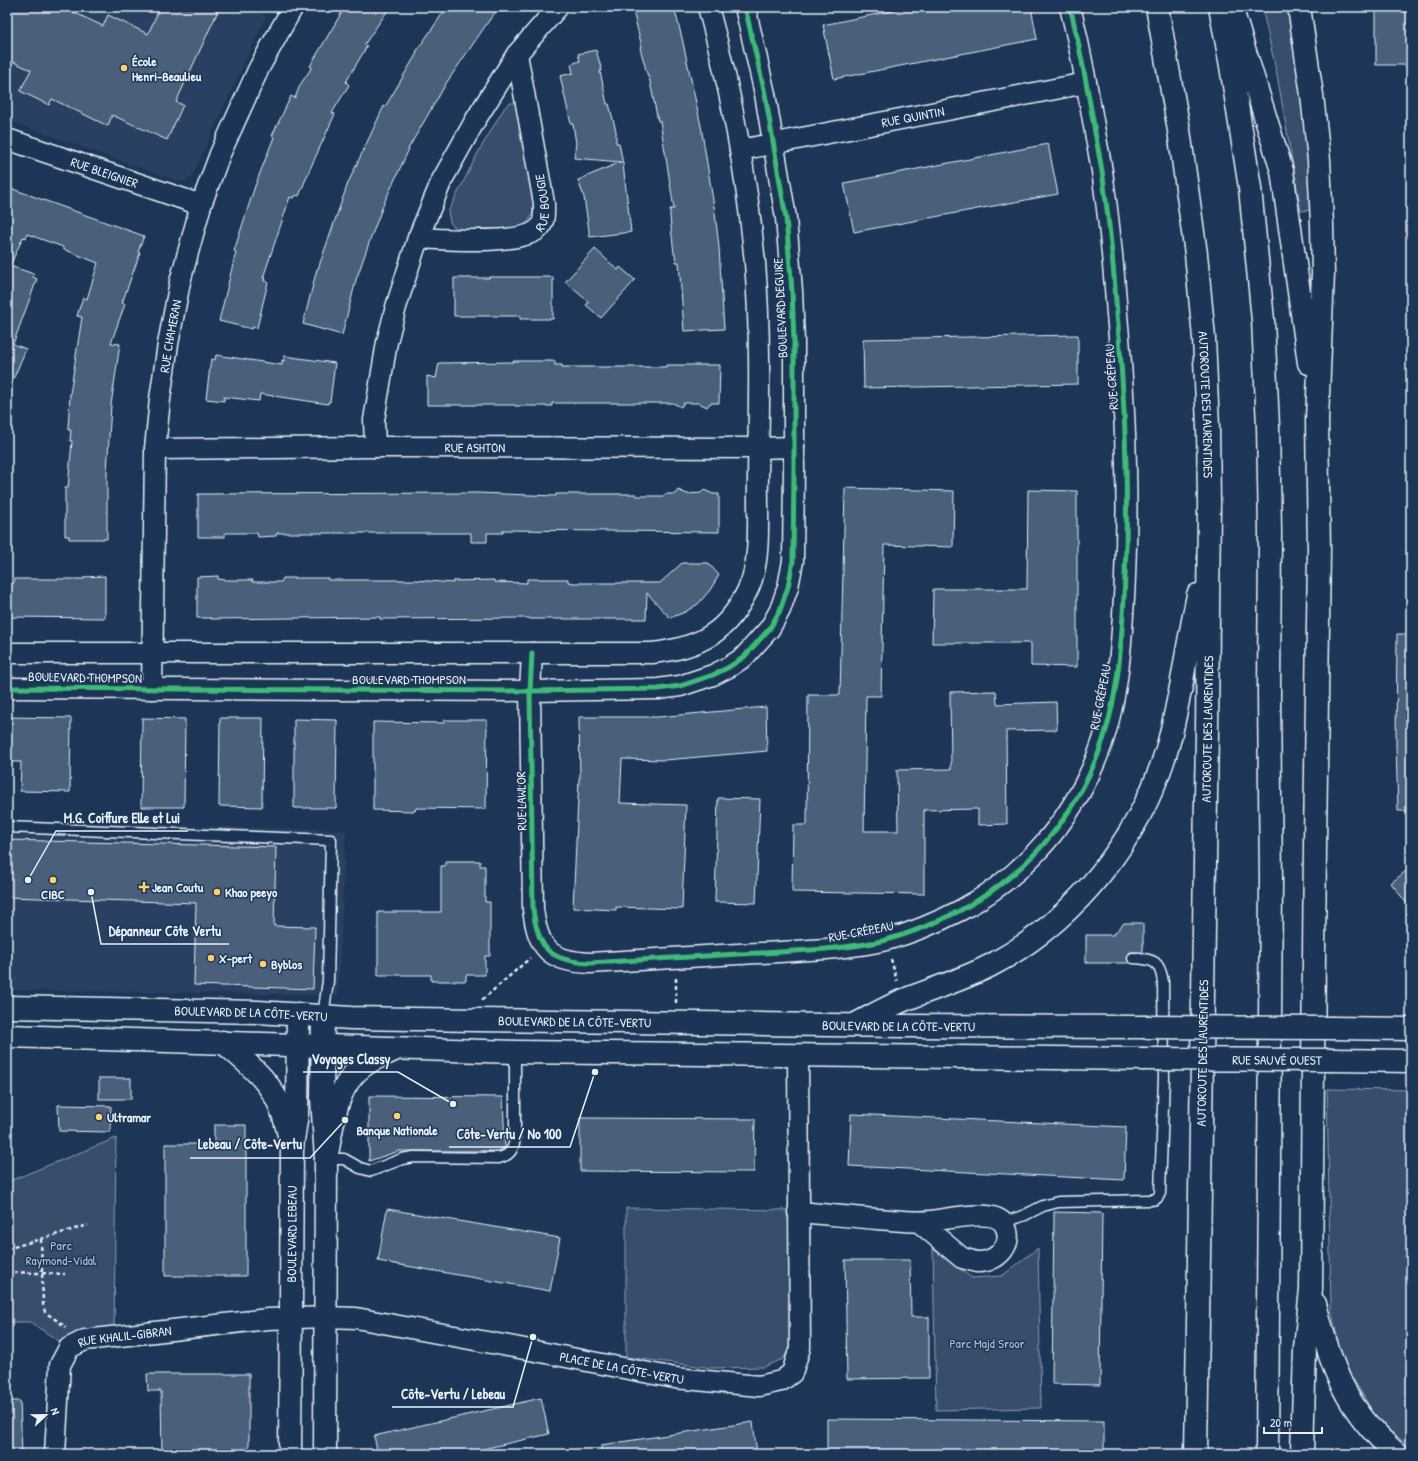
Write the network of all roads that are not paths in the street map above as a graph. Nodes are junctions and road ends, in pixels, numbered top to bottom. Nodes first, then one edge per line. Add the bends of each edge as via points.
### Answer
1 (293, 7) edge
2 (558, 7) edge
3 (708, 7) edge
4 (745, 7) edge
5 (1070, 7) edge
6 (1157, 7) edge
7 (1220, 7) edge
8 (1232, 7) edge
9 (1299, 7) edge
10 (517, 54) junction
11 (1086, 83) junction
12 (7, 139) edge
13 (774, 144) junction
14 (740, 150) junction
15 (201, 205) junction
16 (418, 238) junction
17 (1317, 420) junction
18 (374, 447) junction
19 (794, 447) junction
20 (758, 448) junction
21 (155, 449) junction
22 (1209, 540) junction
23 (737, 610) joint
24 (780, 610) joint
25 (7, 653) edge
26 (152, 653) junction
27 (532, 653) junction
28 (7, 688) edge
29 (152, 689) junction
30 (530, 691) junction
31 (7, 827) edge
32 (538, 951) joint
33 (1133, 958) dead end
34 (7, 1007) edge
35 (298, 1014) junction
36 (323, 1016) junction
37 (854, 1025) junction
38 (1411, 1028) edge
39 (7, 1036) edge
40 (223, 1042) junction
41 (297, 1045) junction
42 (322, 1046) junction
43 (397, 1049) junction
44 (515, 1052) junction
45 (798, 1055) junction
46 (1411, 1061) edge
47 (292, 1147) junction
48 (326, 1159) junction
49 (798, 1212) junction
50 (919, 1222) junction
51 (1003, 1223) junction
52 (1311, 1289) junction
53 (326, 1317) junction
54 (290, 1318) junction
55 (55, 1454) edge
56 (290, 1454) edge
57 (326, 1454) edge
58 (1196, 1454) edge
59 (1267, 1454) edge
60 (1302, 1454) edge
61 (1397, 1454) edge

1 - 15 street, RUE CHAMERAN via 256,75 220,154
2 - 10 street
3 - 14 street, BOULEVARD DEGUIRE
4 - 13 street, BOULEVARD DEGUIRE
5 - 11 street, RUE CRÉPEAU
6 - 22 main road, AUTOROUTE DES LAURENTIDES via 1179,130 1200,295 1206,389
7 - 59 main road via 1250,188 1263,320 1268,426 1271,889
8 - 17 main road via 1282,171
9 - 17 main road via 1312,94 1321,187 1323,273
10 - 16 street via 442,180
10 - 16 street, RUE BOUGIE via 544,203 541,226 529,235 505,240
11 - 13 street, RUE QUINTIN
11 - 32 street, RUE CRÉPEAU via 1104,183 1121,357 1127,530 1123,620 1117,677 1108,725 1091,772 1073,807 1053,834 1024,864 993,890 888,949 854,946 676,966 576,962
12 - 15 street, RUE BLEIGNIER
13 - 14 street, RUE QUINTIN
13 - 19 street, BOULEVARD DEGUIRE via 786,218 792,291
14 - 20 street, BOULEVARD DEGUIRE via 758,316
15 - 21 street, RUE CHAMERAN via 180,282 168,344
16 - 18 street via 387,342 374,420
17 - 52 main road via 1319,550
18 - 20 street, RUE ASHTON
18 - 21 street, RUE ASHTON
19 - 20 street, RUE ASHTON
19 - 24 street, BOULEVARD DEGUIRE via 793,561
20 - 23 street, BOULEVARD DEGUIRE via 756,563 750,586
21 - 26 street, RUE CHAMERAN
22 - 37 main road via 1173,728 1166,752 1141,814 1102,872 1063,914 1013,953 959,981 908,998
22 - 58 main road, AUTOROUTE DES LAURENTIDES
23 - 27 street, BOULEVARD THOMPSON via 723,627 708,638 669,651
24 - 30 street, BOULEVARD THOMPSON via 770,628 744,657 713,675 680,686 658,689
25 - 26 street, BOULEVARD THOMPSON
26 - 27 street, BOULEVARD THOMPSON
26 - 29 street, RUE CHAMERAN
27 - 30 street, RUE LAWLOR
28 - 29 street, BOULEVARD THOMPSON
29 - 30 street, BOULEVARD THOMPSON
30 - 32 street, RUE LAWLOR via 533,909
31 - 36 lane via 331,840 328,981
33 - 51 lane via 1153,960 1158,964 1163,982 1164,1077 1159,1197 1155,1200 1058,1202
34 - 35 main road, BOULEVARD DE LA CÔTE-VERTU
35 - 36 main road, BOULEVARD DE LA CÔTE-VERTU
35 - 41 main road, BOULEVARD LEBEAU
36 - 37 main road, BOULEVARD DE LA CÔTE-VERTU
36 - 42 main road
37 - 38 main road, BOULEVARD DE LA CÔTE-VERTU, bridge
39 - 40 main road
40 - 41 main road
40 - 47 main road via 268,1084 283,1113
41 - 42 main road
41 - 47 main road, BOULEVARD LEBEAU via 297,1114
42 - 43 main road
42 - 48 main road
43 - 44 main road
43 - 48 main road via 364,1065 346,1084 338,1102
44 - 45 main road
44 - 48 lane via 515,1137 509,1154 499,1158 414,1157 371,1171 344,1159
45 - 46 main road, RUE SAUVÉ OUEST, bridge
45 - 49 street, PLACE DE LA CÔTE-VERTU
47 - 54 main road, BOULEVARD LEBEAU
48 - 53 main road
49 - 50 street
49 - 53 street, PLACE DE LA CÔTE-VERTU via 800,1348 792,1373 781,1381 759,1386 675,1378 363,1320
50 - 51 street via 981,1215 994,1216
50 - 51 street via 962,1258 978,1262 996,1256 1005,1249 1008,1233
52 - 60 main road via 1305,1348
52 - 61 main road via 1330,1358 1343,1388 1369,1428
53 - 54 street, PLACE DE LA CÔTE-VERTU
53 - 57 main road
54 - 55 street, RUE KHALIL-GIBRAN via 85,1340 69,1348 60,1365
54 - 56 main road, BOULEVARD LEBEAU

